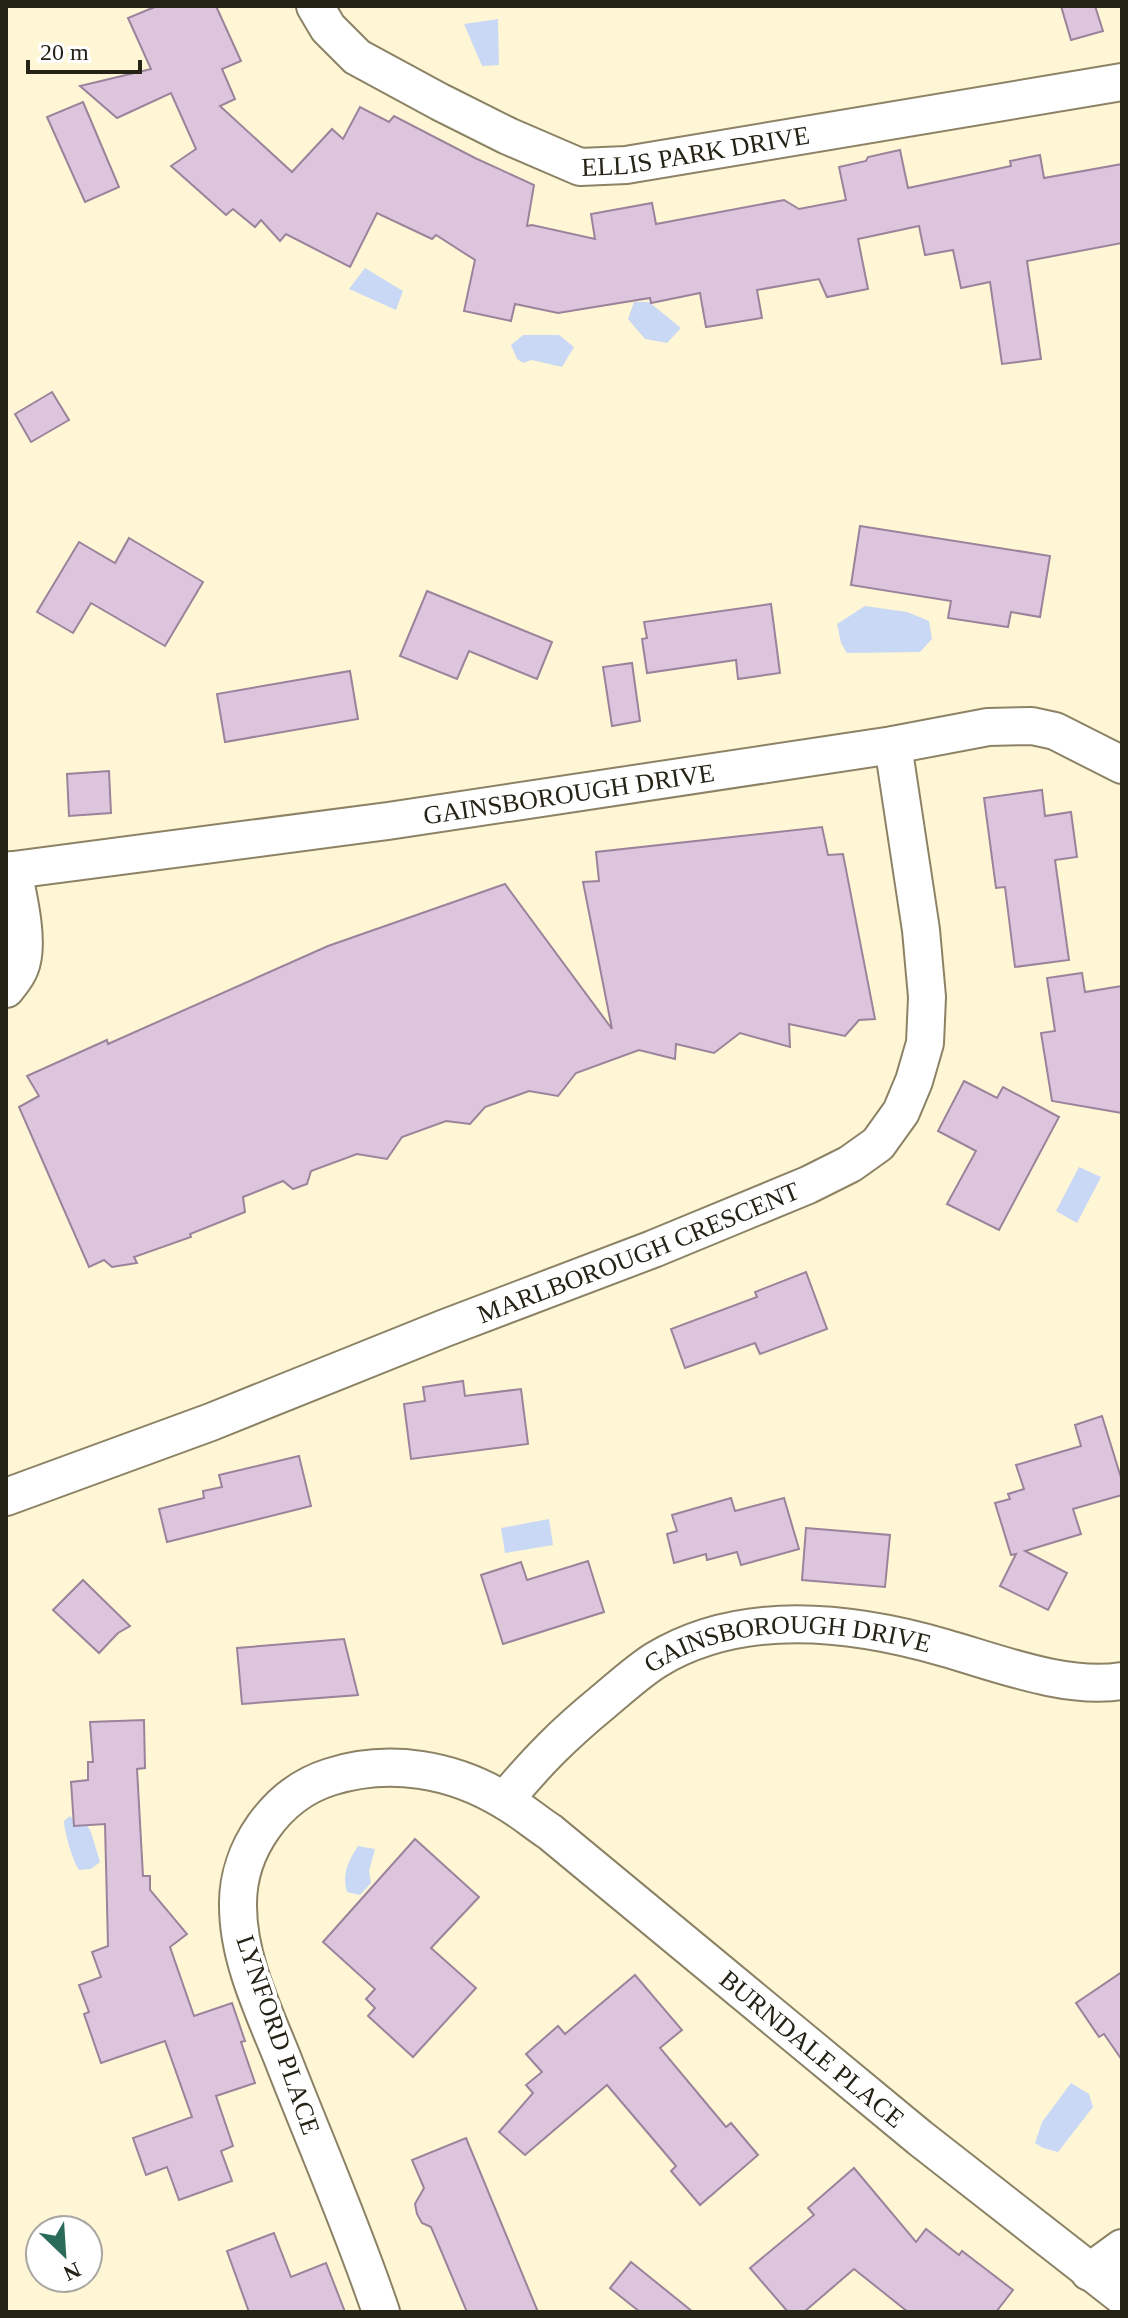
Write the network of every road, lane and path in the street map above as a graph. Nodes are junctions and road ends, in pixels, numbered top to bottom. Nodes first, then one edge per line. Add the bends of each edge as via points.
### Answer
1 (315, 6) edge
2 (1122, 82) edge
3 (893, 745) junction
4 (1122, 765) edge
5 (10, 870) edge
6 (6, 989) edge
7 (6, 1497) edge
8 (1122, 1681) edge
9 (505, 1800) junction
10 (1122, 2248) edge
11 (1089, 2272) junction
12 (1122, 2296) edge
13 (381, 2312) edge

1 - 2 street, ELLIS PARK DRIVE via 357,57 508,136 580,167 626,165
3 - 4 street, GAINSBOROUGH DRIVE via 988,727 1032,726 1055,731
3 - 5 street, GAINSBOROUGH DRIVE via 388,821
3 - 7 street, MARLBOROUGH CRESCENT via 927,997 925,1043 914,1081 901,1112 878,1144 808,1185 653,1249
5 - 6 street via 23,921 23,959
8 - 9 street, GAINSBOROUGH DRIVE via 1054,1678 914,1639 844,1627 793,1623 745,1628 690,1643 655,1661 564,1735
9 - 11 street, BURNDALE PLACE
9 - 13 street, LYNFORD PLACE via 460,1778 420,1770 385,1767 313,1782 265,1823 240,1880 239,1927 259,1999
10 - 11 street
11 - 12 street, BURNDALE PLACE

